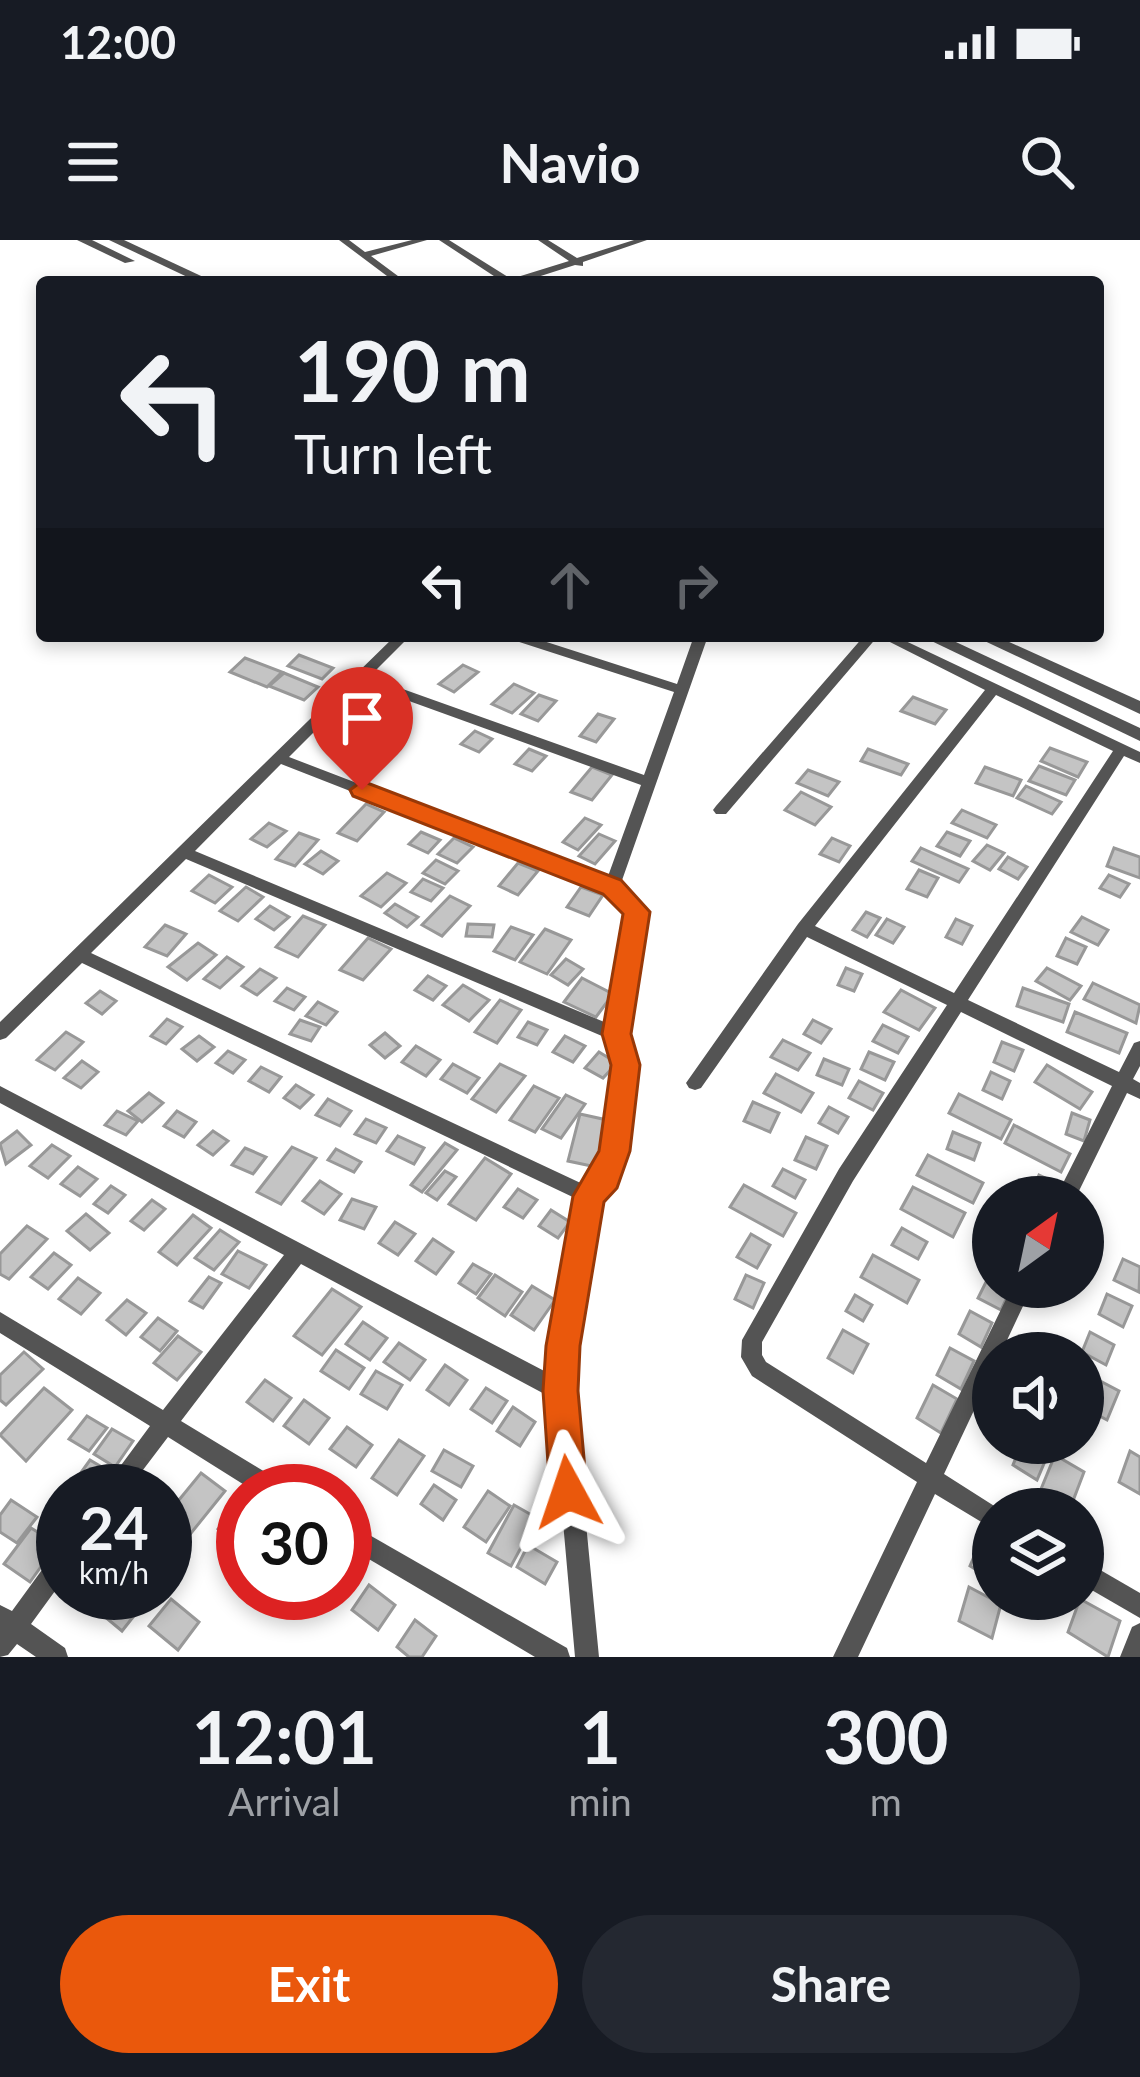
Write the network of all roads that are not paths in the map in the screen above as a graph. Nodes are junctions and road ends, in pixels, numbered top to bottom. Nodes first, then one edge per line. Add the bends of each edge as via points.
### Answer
1 (83, 240) edge
2 (115, 240) edge
3 (343, 240) edge
4 (423, 240) edge
5 (443, 240) edge
6 (542, 240) edge
7 (644, 240) edge
8 (364, 255) junction
9 (580, 264) junction
10 (160, 276) edge
11 (195, 276) edge
12 (393, 276) edge
13 (501, 276) edge
14 (534, 276) edge
15 (398, 642) edge
16 (534, 642) edge
17 (699, 642) edge
18 (867, 642) edge
19 (897, 642) edge
20 (942, 642) edge
21 (995, 642) edge
22 (360, 679) junction
23 (994, 688) junction
24 (682, 689) junction
25 (1140, 708) edge
26 (1140, 735) edge
27 (1121, 749) junction
28 (279, 758) junction
29 (1140, 758) edge
30 (648, 782) junction
31 (722, 810) dead end
32 (183, 852) junction
33 (612, 887) junction
34 (804, 928) junction
35 (80, 955) junction
36 (956, 1002) junction
37 (0, 1033) edge
38 (616, 1034) junction
39 (1140, 1048) edge
40 (695, 1083) dead end
41 (1131, 1086) edge
42 (0, 1094) edge
43 (1078, 1176) edge
44 (589, 1196) junction
45 (299, 1251) junction
46 (1012, 1308) edge
47 (0, 1322) edge
48 (560, 1391) junction
49 (161, 1424) junction
50 (132, 1464) edge
51 (229, 1464) edge
52 (928, 1479) junction
53 (972, 1505) edge
54 (372, 1548) edge
55 (1104, 1585) edge
56 (36, 1593) edge
57 (1140, 1606) edge
58 (5, 1630) edge
59 (1140, 1635) edge
60 (56, 1657) edge
61 (558, 1657) edge
62 (587, 1657) edge
63 (845, 1657) edge
64 (1132, 1657) edge

1 - 10 street
2 - 11 street
3 - 8 street
4 - 8 street
5 - 13 street
6 - 9 street
7 - 9 street
8 - 12 street
9 - 14 street
15 - 22 street
16 - 24 street
17 - 24 street
18 - 31 street
19 - 23 street
20 - 26 street
21 - 25 street
22 - 28 street
22 - 30 street
23 - 27 street
23 - 34 street
24 - 30 street
27 - 29 street
27 - 36 street
28 - 32 street
28 - 33 street
30 - 33 street
32 - 35 street
32 - 38 street
33 - 38 street via 638,916
34 - 36 street
34 - 40 street
35 - 37 street
35 - 44 street
36 - 41 street
36 - 52 street via 761,1317 751,1357
38 - 44 street via 626,1065 615,1151
39 - 41 street
41 - 43 street
42 - 45 street
44 - 48 street
45 - 48 street
45 - 49 street
46 - 52 street
47 - 49 street
48 - 62 street
49 - 50 street
49 - 51 street
52 - 53 street
52 - 63 street
54 - 61 street
55 - 57 street
56 - 58 street
58 - 60 street
59 - 64 street

